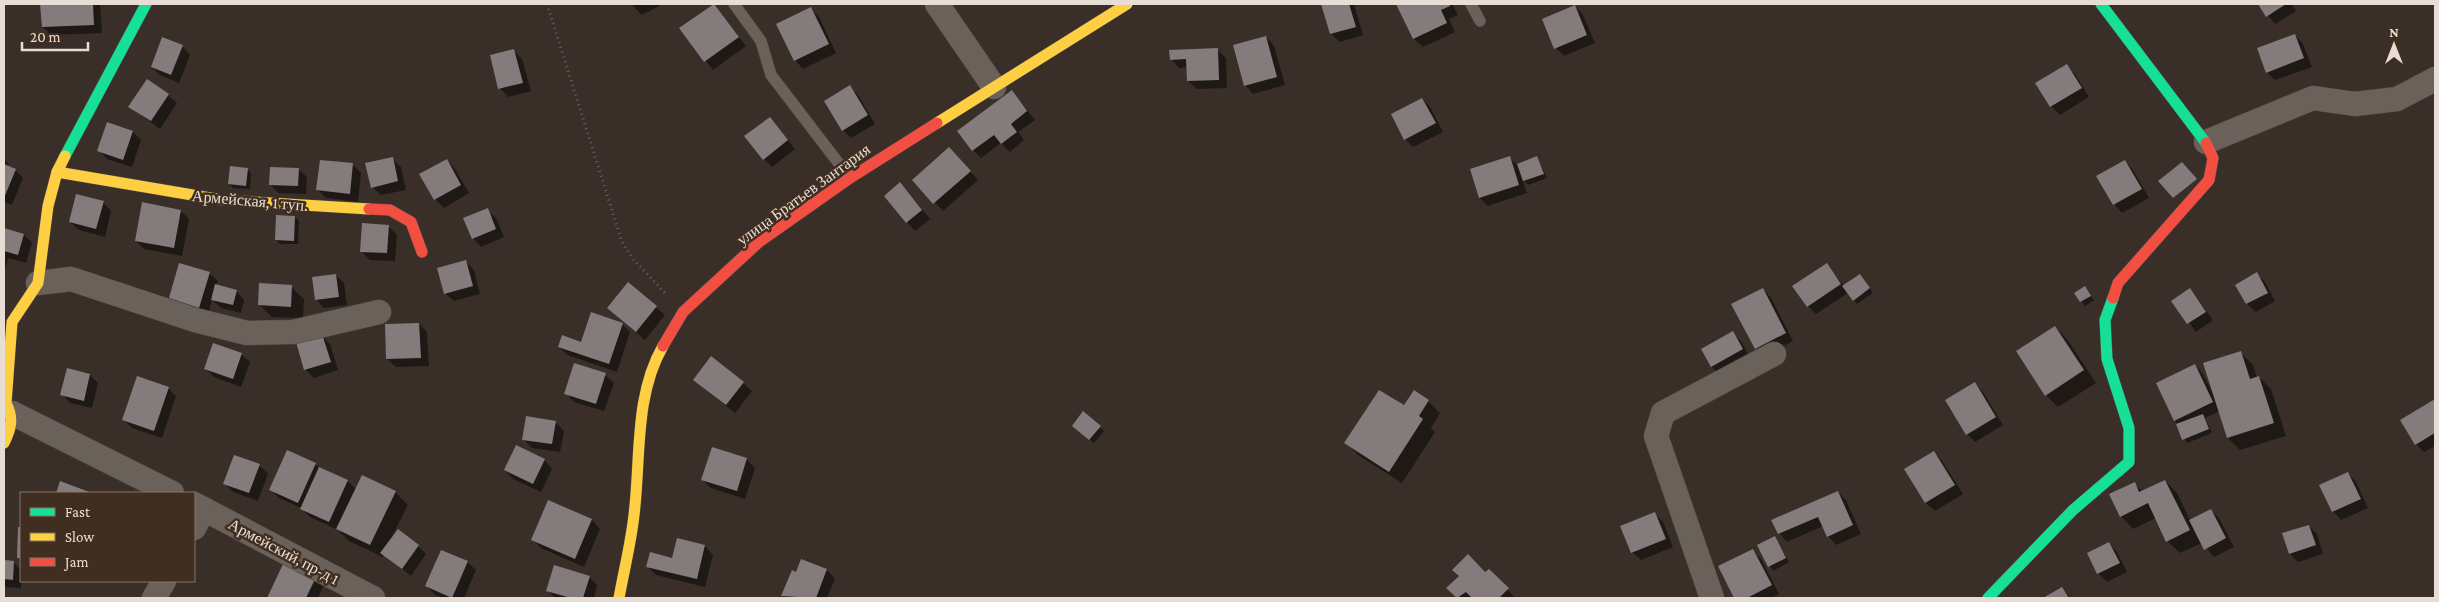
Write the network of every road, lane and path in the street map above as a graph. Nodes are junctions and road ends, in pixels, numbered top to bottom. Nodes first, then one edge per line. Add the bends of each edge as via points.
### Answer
1 (146, 4) edge
2 (548, 4) edge
3 (734, 4) edge
4 (936, 4) edge
5 (1127, 4) edge
6 (1471, 4) edge
7 (2100, 4) edge
8 (1480, 21) dead end
9 (2435, 79) edge
10 (994, 87) junction
11 (2206, 142) junction
12 (57, 172) junction
13 (850, 178) junction
14 (422, 252) dead end
15 (38, 283) junction
16 (379, 312) dead end
17 (684, 312) junction
18 (1774, 354) dead end
19 (12, 413) junction
20 (4, 443) edge
21 (170, 492) edge
22 (197, 514) edge
23 (163, 582) edge
24 (154, 598) edge
25 (373, 598) edge
26 (619, 598) edge
27 (1712, 598) edge
28 (1988, 598) edge

1 - 12 street
2 - 17 path via 622,242 633,259
3 - 13 lane via 761,41 771,74
4 - 10 street
5 - 10 street, улица Братьев Зантария
6 - 8 lane
7 - 11 street
9 - 11 street via 2398,99 2355,104 2313,98
10 - 13 street, улица Братьев Зантария
11 - 28 street via 2213,158 2209,180 2118,283 2105,320 2107,359 2129,428 2130,462 2098,486
12 - 14 street, Армейская, 1 туп. via 222,200 390,210 411,222
12 - 15 street via 48,206
13 - 17 street, улица Братьев Зантария via 759,242
15 - 16 street via 71,280 196,320 247,332 293,332
15 - 19 street via 12,322 6,403
17 - 26 street, улица Братьев Зантария via 653,363 640,425 634,515
18 - 27 street via 1663,413 1656,436
19 - 20 street via 12,427
19 - 21 street
22 - 25 street, Армейский, пр-д 1
23 - 24 street

